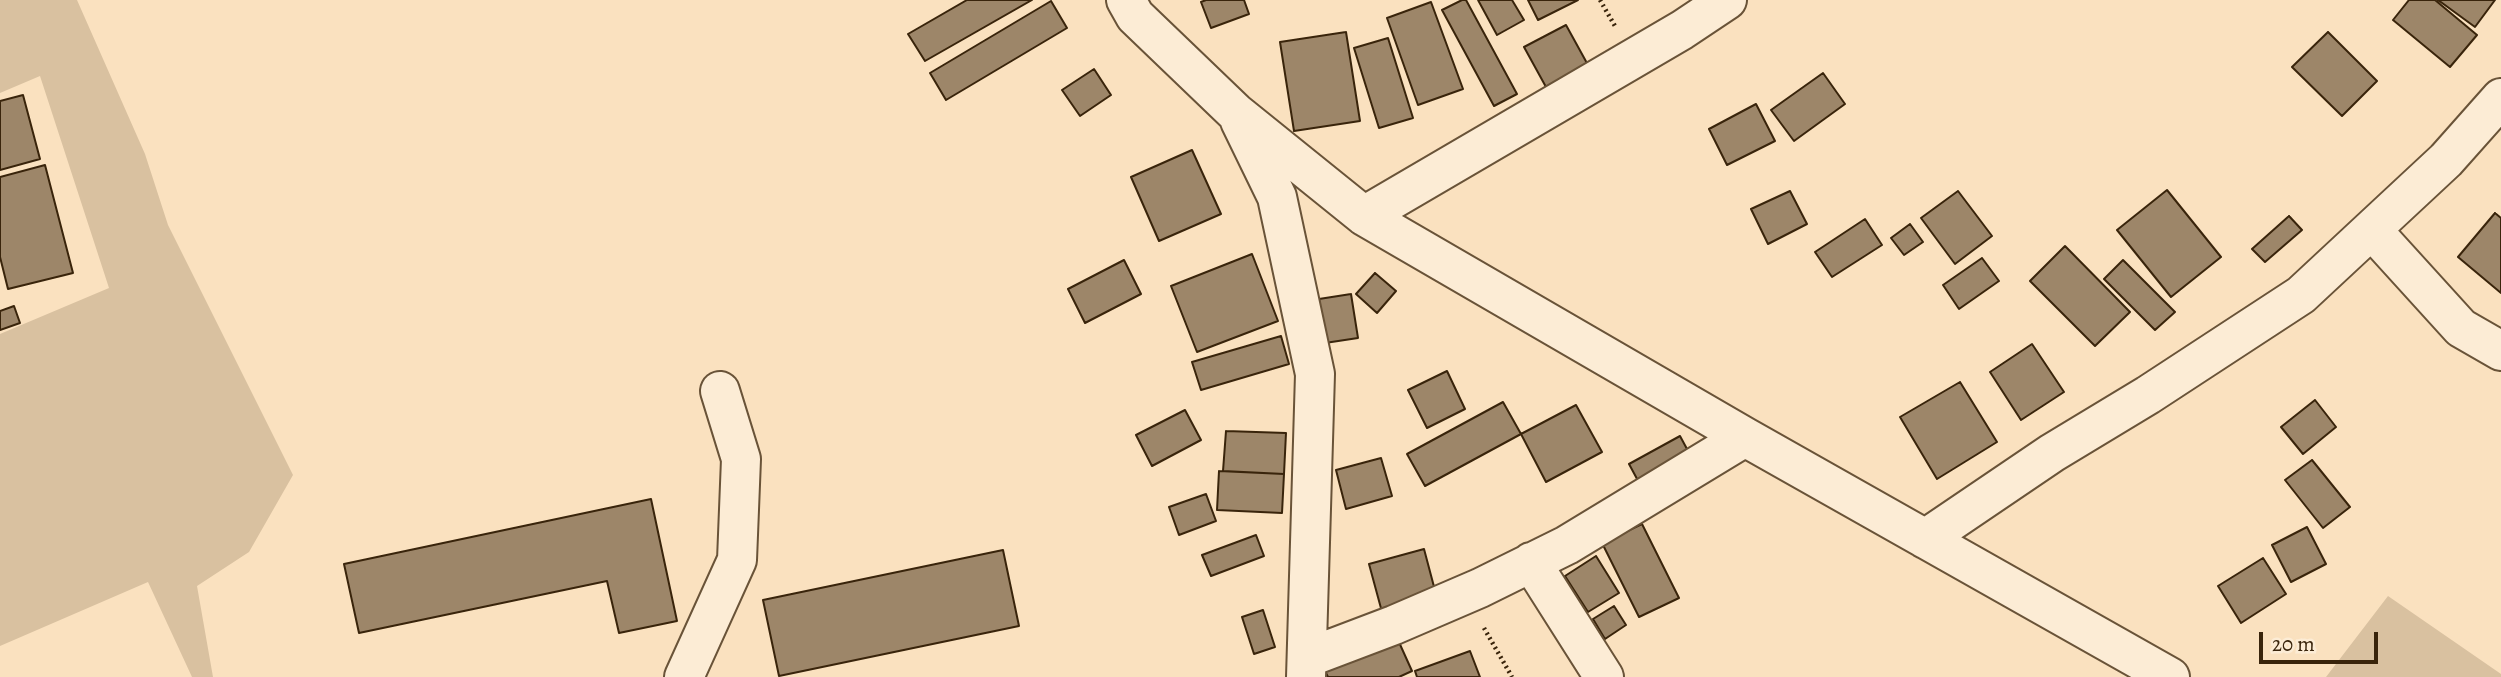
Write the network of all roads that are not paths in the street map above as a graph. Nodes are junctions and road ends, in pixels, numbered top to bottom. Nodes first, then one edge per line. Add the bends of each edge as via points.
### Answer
1 (1126, 0) edge
2 (1727, 0) edge
3 (2501, 97) edge
4 (1235, 112) junction
5 (1364, 216) junction
6 (2372, 230) junction
7 (2501, 351) edge
8 (720, 391) dead end
9 (1745, 436) junction
10 (1925, 539) junction
11 (1531, 562) junction
12 (1307, 667) edge
13 (684, 677) edge
14 (1604, 677) edge
15 (2170, 677) edge

1 - 4 street via 1135,16
2 - 5 street
3 - 6 street via 2445,160
4 - 5 street
4 - 12 street via 1277,197 1315,374
5 - 9 street
6 - 7 street via 2461,328
6 - 10 street via 2301,295
8 - 13 street via 741,459 737,560
9 - 10 street
9 - 11 street via 1567,545
10 - 15 street
11 - 12 street
11 - 14 street

